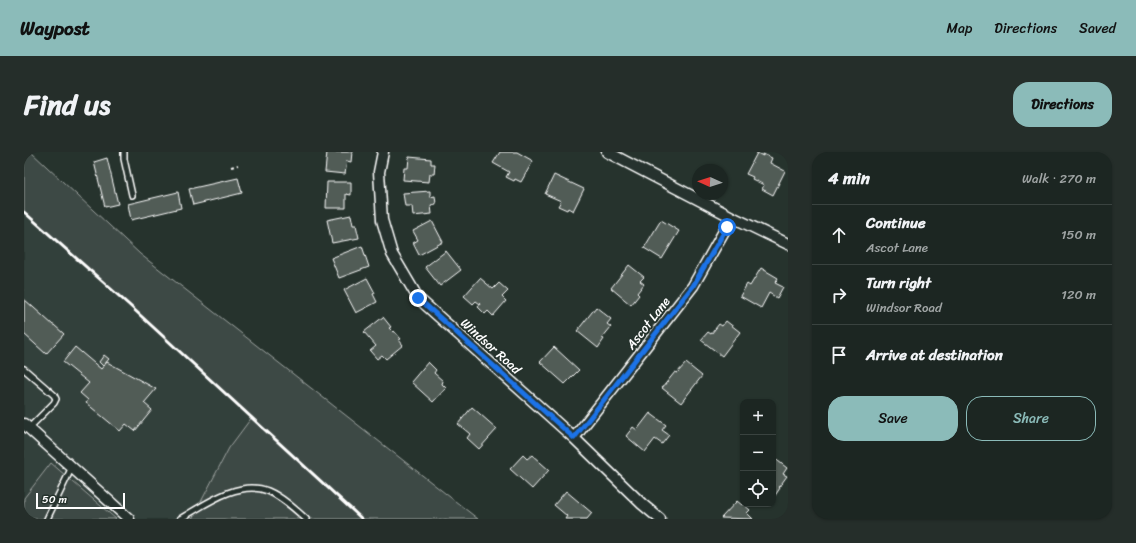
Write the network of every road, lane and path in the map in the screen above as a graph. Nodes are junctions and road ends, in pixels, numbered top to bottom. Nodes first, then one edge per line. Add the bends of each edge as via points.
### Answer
1 (124, 152) edge
2 (383, 152) edge
3 (607, 152) edge
4 (238, 165) dead end
5 (231, 167) dead end
6 (132, 195) dead end
7 (732, 217) junction
8 (788, 244) edge
9 (24, 369) edge
10 (26, 426) edge
11 (574, 438) junction
12 (72, 467) junction
13 (47, 519) edge
14 (128, 519) edge
15 (180, 519) edge
16 (306, 519) edge
17 (660, 519) edge

1 - 6 lane
2 - 11 street, Windsor Road via 378,172 382,220 392,254 418,298
3 - 7 street
4 - 5 path
7 - 8 street
7 - 11 street, Ascot Lane via 693,286
9 - 10 lane via 56,399
10 - 12 street
11 - 17 street, Windsor Road
12 - 13 lane
12 - 14 street
15 - 16 lane via 222,496 249,488 268,491

